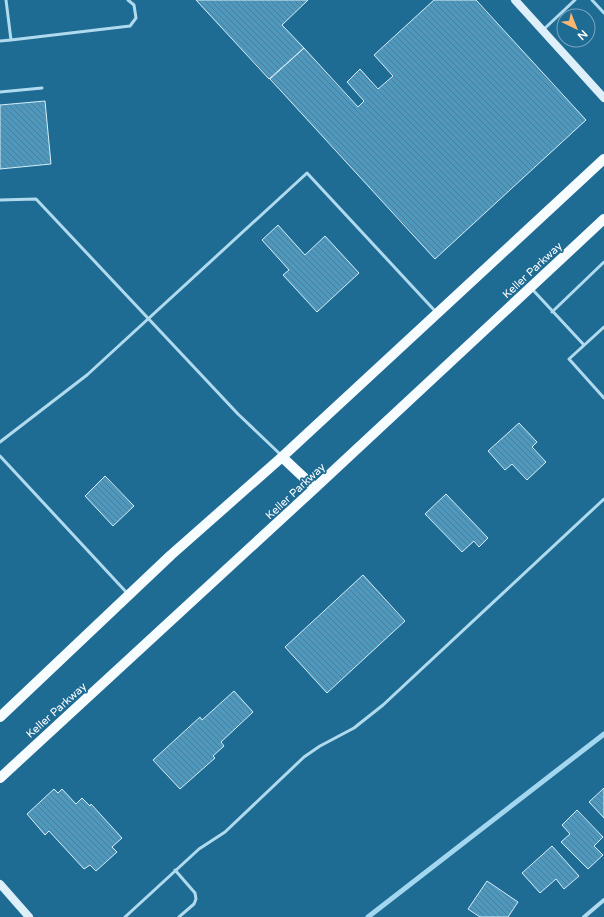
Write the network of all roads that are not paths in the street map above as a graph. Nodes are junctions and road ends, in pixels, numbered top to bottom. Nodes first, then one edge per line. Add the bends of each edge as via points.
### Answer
1 (6, 0) edge
2 (128, 0) edge
3 (515, 0) edge
4 (575, 0) edge
5 (592, 0) edge
6 (604, 13) edge
7 (543, 30) junction
8 (11, 40) junction
9 (0, 41) edge
10 (42, 88) dead end
11 (0, 92) edge
12 (604, 98) edge
13 (604, 159) edge
14 (0, 200) edge
15 (604, 219) edge
16 (604, 262) edge
17 (530, 288) junction
18 (552, 312) junction
19 (437, 313) junction
20 (148, 319) junction
21 (604, 327) edge
22 (584, 345) junction
23 (604, 398) edge
24 (0, 442) edge
25 (0, 456) edge
26 (282, 457) junction
27 (315, 488) junction
28 (604, 499) edge
29 (129, 595) junction
30 (0, 717) edge
31 (0, 778) edge
32 (175, 870) junction
33 (0, 884) edge
34 (604, 900) edge
35 (29, 917) edge
36 (125, 917) edge
37 (179, 917) edge
38 (584, 917) edge

1 - 8 lane
2 - 8 lane via 134,5 136,18 130,26
3 - 7 street
4 - 7 lane
5 - 6 lane
7 - 12 street
8 - 9 lane
10 - 11 lane
13 - 19 main road
14 - 20 lane via 36,199
15 - 17 main road, Keller Parkway
16 - 18 lane
17 - 18 lane
17 - 27 main road, Keller Parkway
18 - 22 lane
19 - 20 lane via 306,173
19 - 26 main road
20 - 24 lane via 87,375
20 - 26 lane
21 - 22 lane
22 - 23 lane via 569,359
25 - 29 lane
26 - 27 main road
26 - 29 main road
27 - 31 main road, Keller Parkway
28 - 32 lane via 383,705 354,728 304,757 225,832 199,848
29 - 30 main road
32 - 36 lane
32 - 37 lane via 195,893 196,899
33 - 35 street
34 - 38 street

